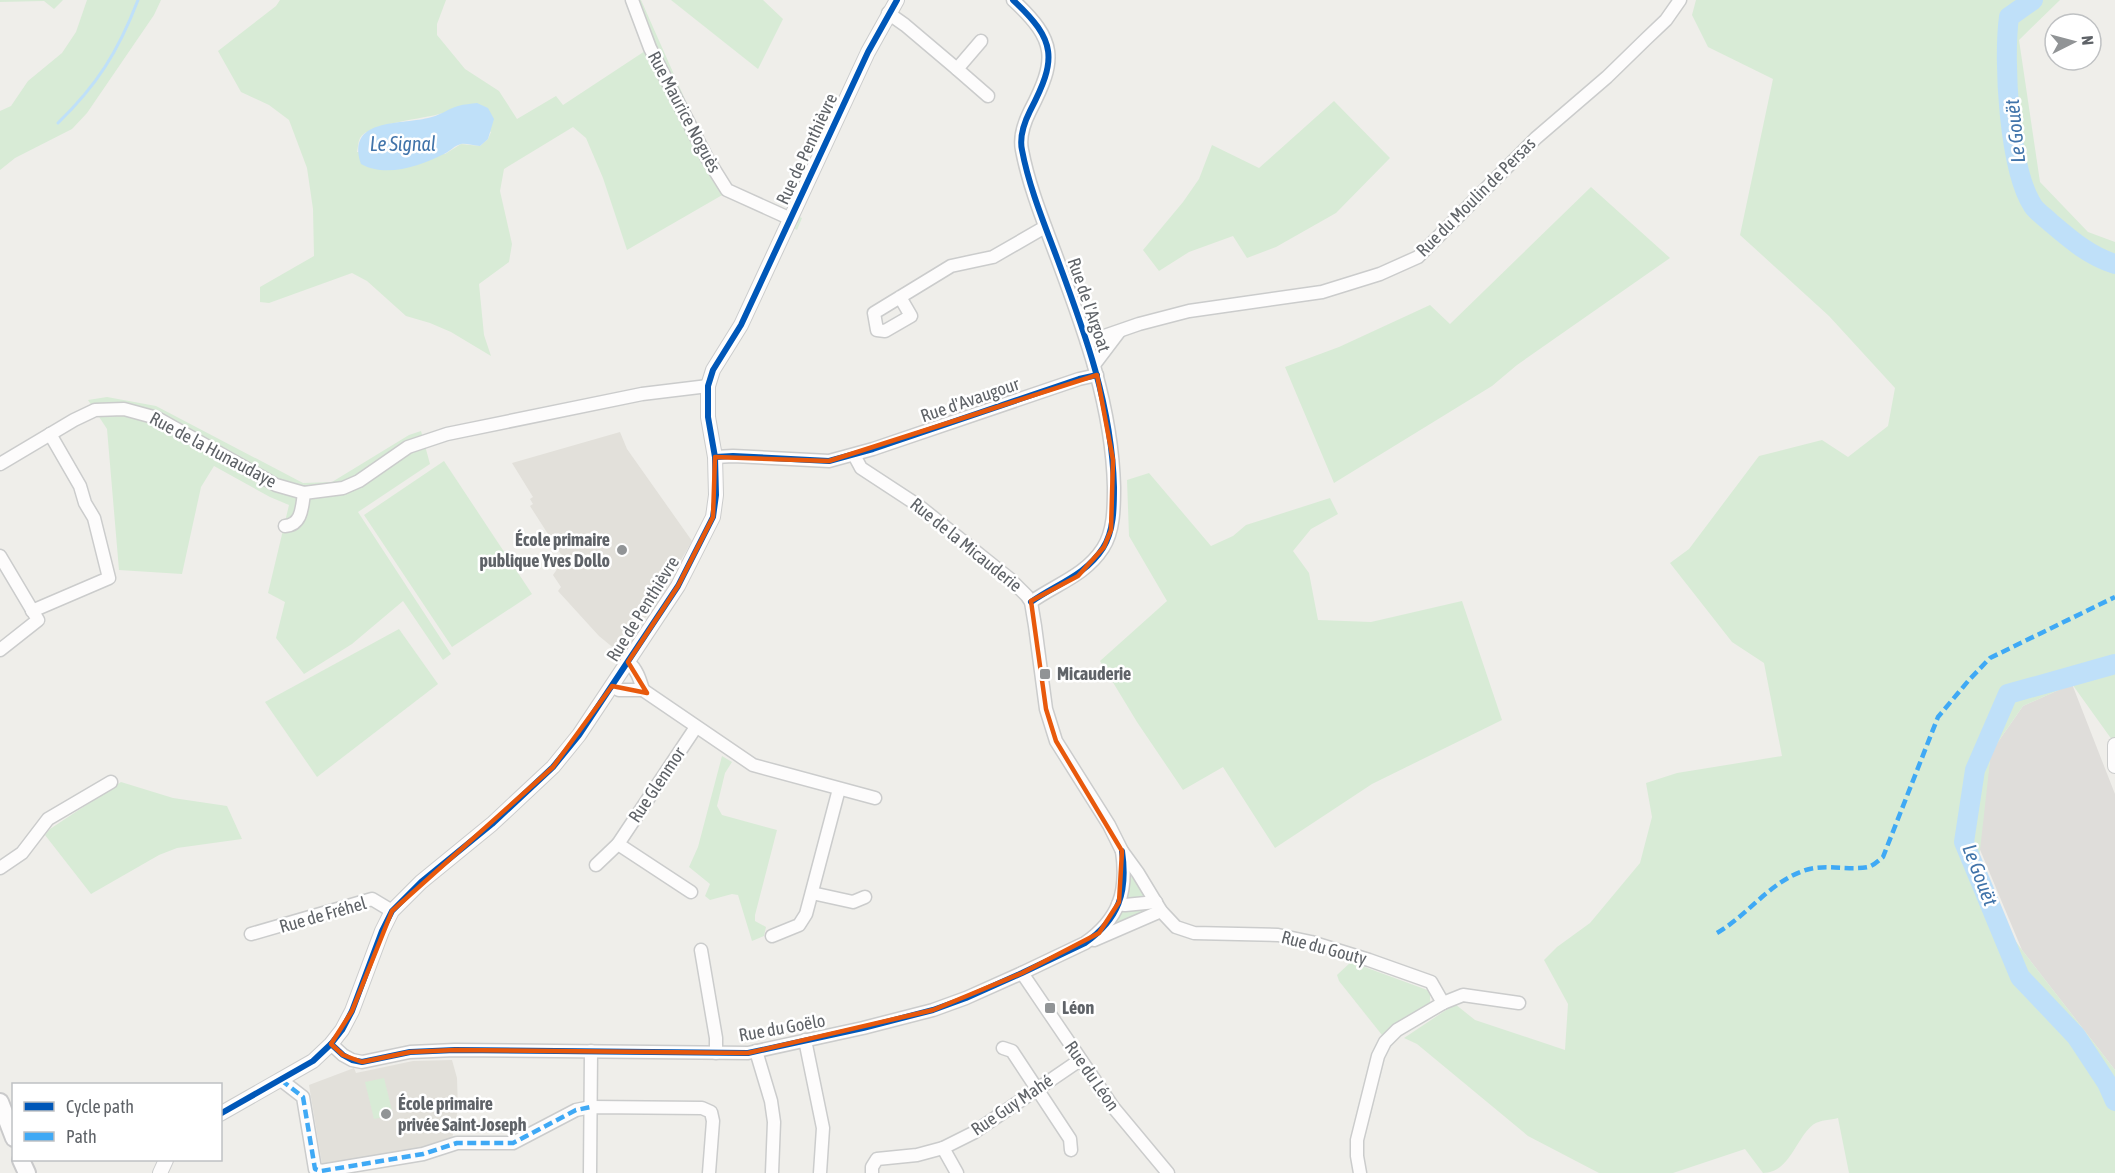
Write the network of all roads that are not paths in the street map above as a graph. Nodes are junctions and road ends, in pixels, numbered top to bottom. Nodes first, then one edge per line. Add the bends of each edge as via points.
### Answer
1 (632, 0) edge
2 (897, 0) edge
3 (1013, 0) edge
4 (1680, 0) edge
5 (888, 13) junction
6 (981, 41) dead end
7 (957, 69) junction
8 (988, 96) dead end
9 (791, 219) junction
10 (1045, 227) junction
11 (900, 297) dead end
12 (1120, 331) junction
13 (1087, 342) junction
14 (1095, 370) junction
15 (708, 386) junction
16 (50, 434) junction
17 (854, 455) junction
18 (715, 457) junction
19 (0, 464) edge
20 (304, 493) junction
21 (285, 526) dead end
22 (0, 556) edge
23 (1031, 602) junction
24 (32, 611) junction
25 (0, 650) edge
26 (628, 662) junction
27 (612, 686) junction
28 (643, 690) junction
29 (696, 727) junction
30 (2115, 745) edge
31 (2115, 766) edge
32 (111, 782) dead end
33 (839, 789) junction
34 (875, 798) dead end
35 (618, 844) junction
36 (1122, 851) junction
37 (596, 865) dead end
38 (0, 868) edge
39 (691, 892) dead end
40 (812, 893) junction
41 (865, 897) dead end
42 (1119, 904) junction
43 (1158, 906) junction
44 (392, 911) junction
45 (251, 934) dead end
46 (772, 936) dead end
47 (1085, 943) junction
48 (701, 950) dead end
49 (1022, 973) junction
50 (1443, 1003) junction
51 (1519, 1003) dead end
52 (805, 1040) junction
53 (332, 1044) junction
54 (1003, 1048) dead end
55 (591, 1051) junction
56 (756, 1051) junction
57 (716, 1053) junction
58 (1080, 1060) junction
59 (281, 1080) junction
60 (1037, 1088) junction
61 (0, 1102) edge
62 (591, 1107) junction
63 (222, 1113) edge
64 (12, 1133) edge
65 (943, 1148) junction
66 (1071, 1150) dead end
67 (590, 1173) edge
68 (708, 1173) edge
69 (772, 1173) edge
70 (820, 1173) edge
71 (872, 1173) edge
72 (957, 1173) edge
73 (1168, 1173) edge
74 (1360, 1173) edge

1 - 9 street, Rue Maurice Noguès via 651,48 727,190
2 - 5 street, Rue de Penthièvre
3 - 10 street, Rue de l'Argoat via 1034,19 1046,39 1049,65 1023,125 1021,146
4 - 12 street, Rue du Moulin de Persas via 1666,20 1536,138 1418,257 1322,292 1189,311
5 - 7 street
5 - 9 street, Rue de Penthièvre
6 - 7 street
7 - 8 street
9 - 15 street, Rue de Penthièvre
10 - 11 street via 993,257 951,266
10 - 13 street, Rue de l'Argoat
12 - 13 street, Rue du Moulin de Persas
12 - 14 street
13 - 14 street, Rue de l'Argoat
14 - 17 street, Rue d'Avaugour via 1079,379
14 - 23 street, Rue de l'Argoat via 1108,416 1113,460 1111,530 1104,547 1078,576
15 - 18 street, Rue de Penthièvre via 708,417
15 - 20 street, Rue de la Hunaudaye via 642,394 455,431 408,447 343,488
16 - 19 street, Rue de la Hunaudaye
16 - 20 street, Rue de la Hunaudaye via 95,410 142,413 158,418 276,485
16 - 24 street via 94,518 109,578
17 - 18 street via 829,461
17 - 23 street, Rue de la Micauderie via 861,468 906,495 1010,579
18 - 26 street, Rue de Penthièvre via 712,517 678,586
20 - 21 street via 299,519 292,526
22 - 24 street
23 - 36 street, Rue de la Micauderie via 1046,709 1056,741
24 - 25 street via 38,620
26 - 27 street, Rue de Penthièvre
26 - 28 street
27 - 28 street via 619,690
27 - 44 street, Rue de Penthièvre via 553,767
28 - 29 street
29 - 33 street via 753,765
29 - 35 street, Rue Glenmor
30 - 31 street
32 - 38 street via 48,819 22,853
33 - 34 street
33 - 40 street
35 - 37 street, Rue Glenmor
35 - 39 street
36 - 42 street, Rue du Goëlo via 1124,885
36 - 43 street, Rue de la Micauderie
40 - 41 street via 854,902
40 - 46 street via 799,925
42 - 43 street
42 - 47 street, Rue du Goëlo via 1099,933
43 - 47 street, Rue du Goëlo via 1106,936
43 - 50 street, Rue du Gouty via 1176,927 1194,933 1295,938 1369,960 1431,982
44 - 45 street, Rue de Fréhel via 372,899
44 - 53 street, Rue de Penthièvre via 381,930 352,1011
47 - 49 street, Rue du Goëlo
48 - 57 street
49 - 52 street, Rue du Goëlo via 933,1010
49 - 58 street, Rue du Léon
50 - 51 street via 1463,995
50 - 74 street via 1397,1030 1381,1049 1357,1140
52 - 56 street, Rue du Goëlo
52 - 70 street via 823,1128
53 - 55 street, Rue du Goëlo via 343,1055 362,1062 410,1052
53 - 59 street, Rue de Penthièvre
54 - 60 street via 1012,1051
55 - 57 street, Rue du Goëlo
55 - 62 street
56 - 57 street, Rue du Goëlo
56 - 69 street via 774,1122
58 - 60 street, Rue Guy Mahé
58 - 73 street, Rue du Léon
59 - 62 street via 303,1097 315,1169 321,1171 423,1154 457,1143 513,1143 576,1110
59 - 63 street, Rue de Penthièvre
60 - 65 street, Rue Guy Mahé via 973,1133
60 - 66 street via 1070,1139
61 - 64 main road
62 - 67 street
62 - 68 street via 702,1108 711,1112
65 - 71 street, Rue Guy Mahé via 877,1159
65 - 72 street

